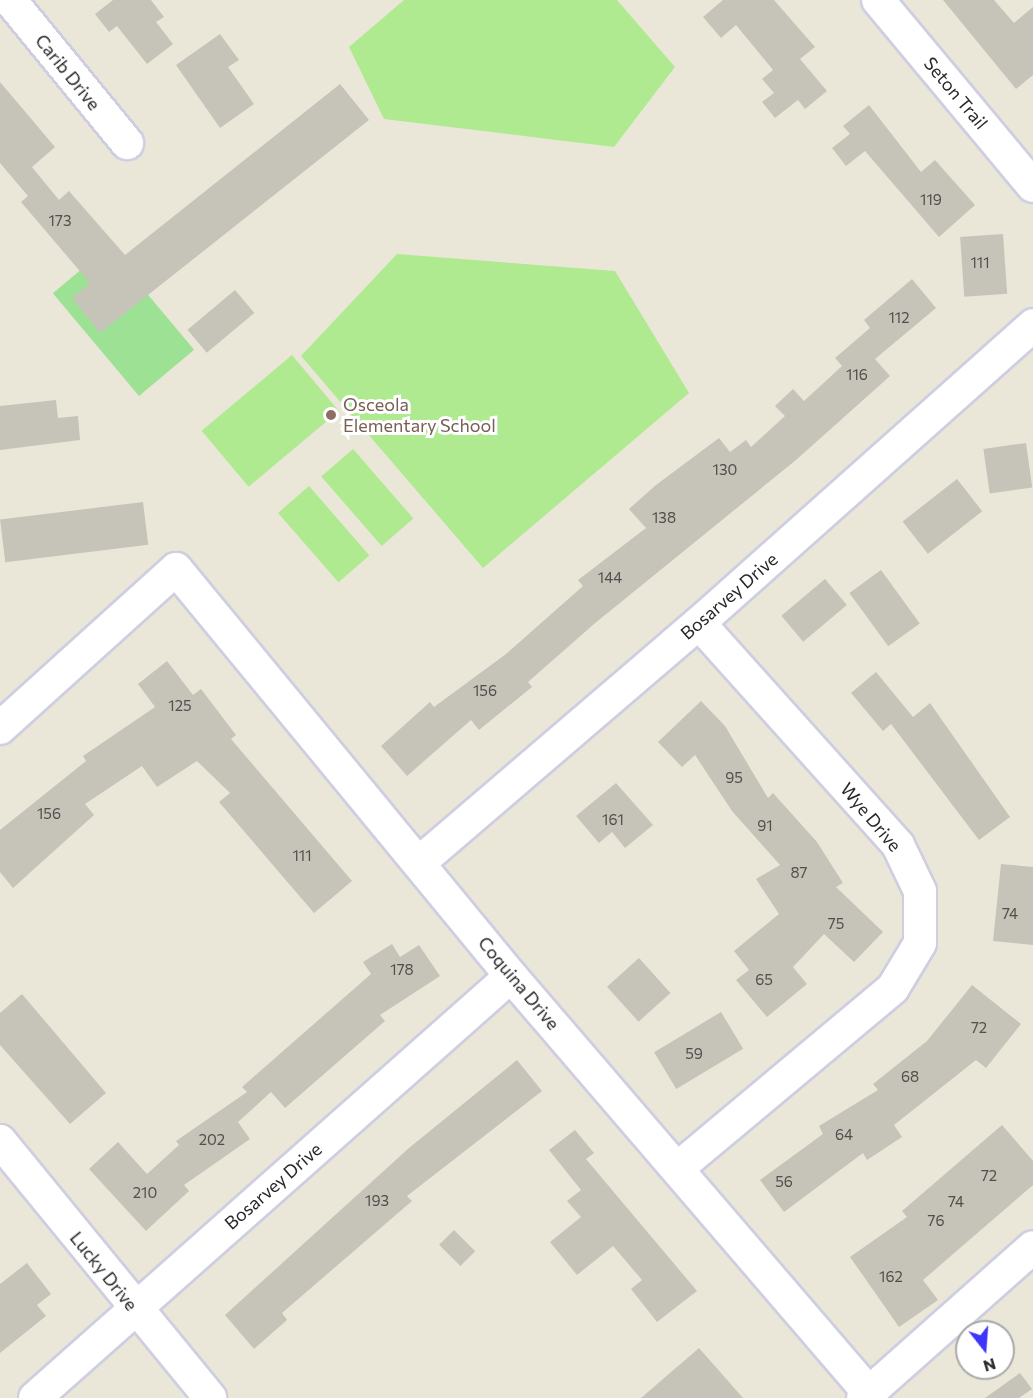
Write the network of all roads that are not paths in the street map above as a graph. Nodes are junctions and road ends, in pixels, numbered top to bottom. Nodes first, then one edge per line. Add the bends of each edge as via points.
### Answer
1 (10, 0) edge
2 (878, 0) edge
3 (127, 143) dead end
4 (1033, 186) edge
5 (1033, 325) edge
6 (699, 623) junction
7 (0, 728) edge
8 (420, 862) junction
9 (511, 976) junction
10 (0, 1141) edge
11 (678, 1168) junction
12 (1033, 1247) edge
13 (134, 1309) junction
14 (866, 1395) edge
15 (35, 1398) edge
16 (210, 1398) edge

1 - 3 street, Carib Drive
2 - 4 street, Seton Trail
5 - 6 street, Bosarvey Drive
6 - 8 street, Bosarvey Drive
6 - 11 street, Wye Drive via 898,845 921,891 920,943 892,988
7 - 8 street, Coquina Drive via 176,568
8 - 9 street, Coquina Drive
9 - 11 street, Coquina Drive
9 - 13 street, Bosarvey Drive
10 - 13 street, Lucky Drive
11 - 14 street, Coquina Drive
12 - 14 street
13 - 15 street, Bosarvey Drive
13 - 16 street, Lucky Drive

